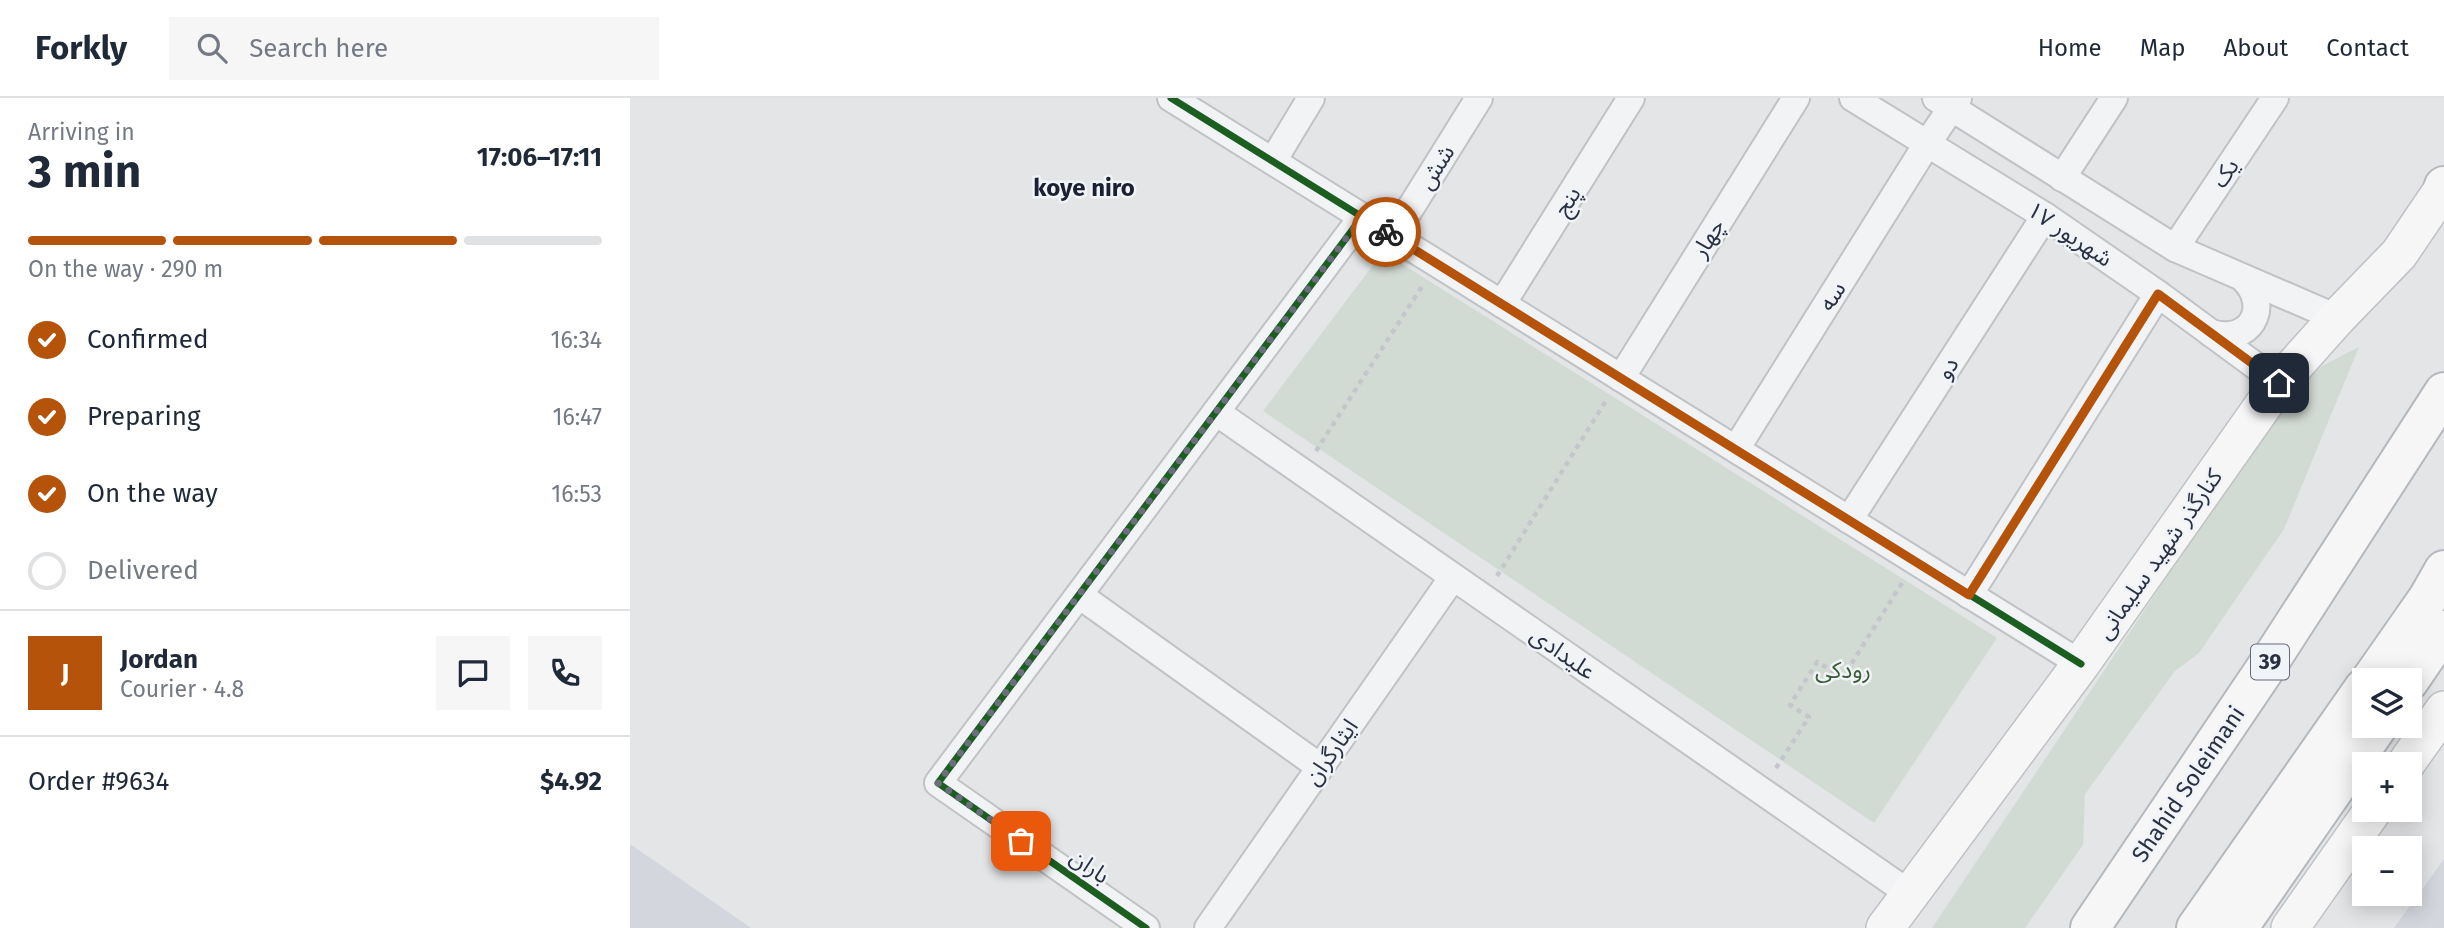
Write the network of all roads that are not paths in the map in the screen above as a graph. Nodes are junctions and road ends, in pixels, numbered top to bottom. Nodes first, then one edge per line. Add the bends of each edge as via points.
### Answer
1 (1171, 98) edge
2 (1311, 98) edge
3 (1479, 98) edge
4 (1631, 98) edge
5 (1796, 98) edge
6 (1853, 98) edge
7 (2114, 98) edge
8 (2275, 98) edge
9 (1949, 102) edge
10 (1927, 144) junction
11 (1273, 161) junction
12 (2062, 178) junction
13 (2444, 187) edge
14 (2045, 216) junction
15 (1362, 217) junction
16 (1394, 236) junction
17 (2175, 248) junction
18 (2244, 279) junction
19 (2158, 294) junction
20 (1502, 304) junction
21 (2337, 318) junction
22 (2211, 332) junction
23 (1620, 377) junction
24 (2279, 383) junction
25 (2444, 392) edge
26 (1216, 412) junction
27 (1736, 449) junction
28 (1849, 520) junction
29 (2444, 570) edge
30 (1453, 577) junction
31 (1079, 595) junction
32 (1969, 595) junction
33 (2444, 630) edge
34 (2081, 664) junction
35 (2379, 668) edge
36 (2418, 668) edge
37 (2352, 705) edge
38 (2444, 710) edge
39 (2370, 738) edge
40 (2415, 752) edge
41 (1320, 767) junction
42 (2366, 822) edge
43 (1910, 894) junction
44 (1146, 928) edge
45 (1208, 928) edge
46 (1885, 928) edge
47 (2090, 928) edge
48 (2196, 928) edge
49 (2238, 928) edge
50 (2291, 928) edge

1 - 11 street
2 - 11 street
3 - 16 street, شش
4 - 20 street, پنج
5 - 23 street, چهار
6 - 10 street, ۱۷ شهریور
7 - 12 street
8 - 17 street, یک
9 - 10 street, سه
9 - 12 street, ۱۷ شهریور
10 - 14 street, ۱۷ شهریور
10 - 27 street, سه
11 - 15 street
12 - 17 street, ۱۷ شهریور
13 - 21 main road, کنارگذر شهید سلیمانی via 2399,254
14 - 19 street, ۱۷ شهریور
14 - 28 street, دو
15 - 16 street
15 - 26 street, باران
16 - 20 street
17 - 18 street, ۱۷ شهریور
18 - 21 street, ۱۷ شهریور
18 - 22 street via 2257,298 2253,321 2234,335
19 - 22 street, ۱۷ شهریور
19 - 32 street
20 - 23 street
21 - 24 main road, کنارگذر شهید سلیمانی
22 - 24 street, ۱۷ شهریور
23 - 27 street
24 - 34 main road, کنارگذر شهید سلیمانی
25 - 47 highway, Shahid Soleimani / 39
26 - 30 street, علیدادی
26 - 31 street, باران
27 - 28 street
28 - 32 street
29 - 35 highway
30 - 41 street, ایثارگران
30 - 43 street, علیدادی
31 - 41 street
31 - 44 street, باران via 938,783
32 - 34 street
33 - 36 highway
34 - 43 main road, کنارگذر شهید سلیمانی
37 - 48 highway
38 - 40 main road
39 - 49 highway
41 - 45 street, ایثارگران
42 - 50 main road
43 - 46 main road, کنارگذر شهید سلیمانی

